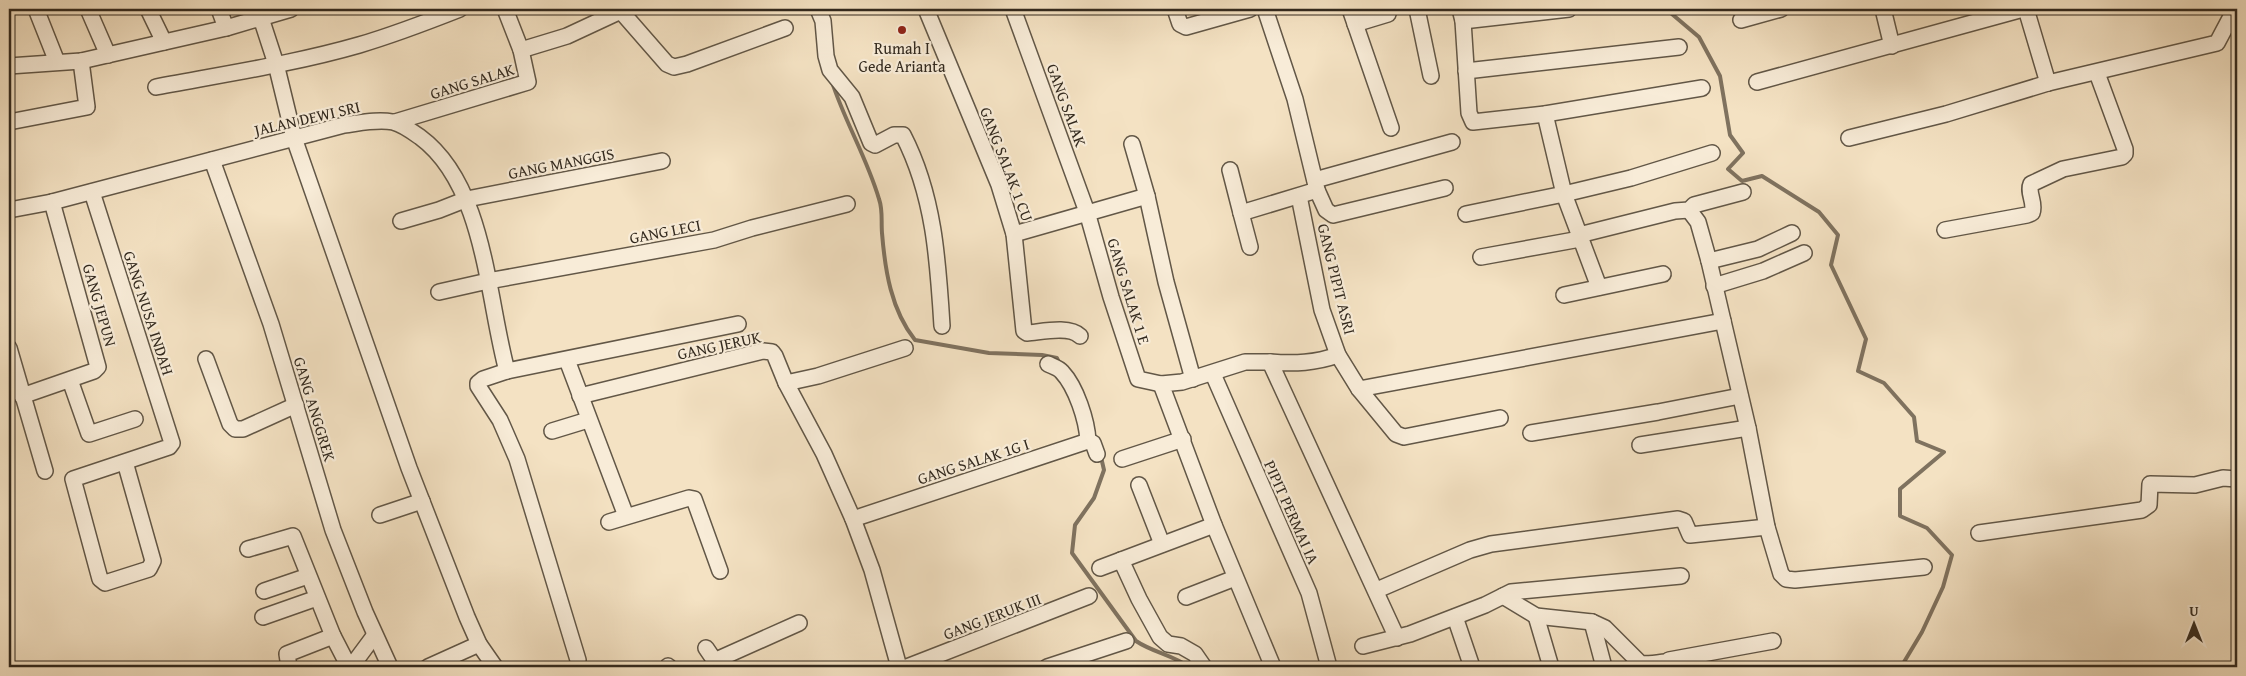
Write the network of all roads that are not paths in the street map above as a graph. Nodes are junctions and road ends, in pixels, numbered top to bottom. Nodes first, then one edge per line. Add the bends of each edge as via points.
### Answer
1 (36, 9) edge
2 (88, 9) edge
3 (148, 9) edge
4 (219, 9) edge
5 (291, 9) edge
6 (460, 9) edge
7 (505, 9) edge
8 (818, 9) edge
9 (926, 9) edge
10 (1014, 9) edge
11 (1175, 9) edge
12 (1250, 9) edge
13 (1265, 9) edge
14 (1350, 9) edge
15 (1417, 9) edge
16 (1569, 9) edge
17 (1781, 9) edge
18 (1883, 9) edge
19 (2025, 9) edge
20 (2235, 9) edge
21 (621, 10) edge
22 (1388, 14) dead end
23 (1461, 15) edge
24 (261, 18) junction
25 (1741, 20) dead end
26 (1355, 24) junction
27 (226, 28) junction
28 (785, 28) dead end
29 (164, 42) junction
30 (1892, 46) junction
31 (1679, 47) dead end
32 (521, 50) junction
33 (108, 54) junction
34 (81, 61) junction
35 (57, 62) junction
36 (276, 64) junction
37 (9, 66) edge
38 (1466, 71) junction
39 (2097, 72) junction
40 (1431, 76) dead end
41 (1757, 82) dead end
42 (2048, 83) junction
43 (156, 87) dead end
44 (1702, 88) dead end
45 (1545, 114) junction
46 (9, 122) edge
47 (395, 122) junction
48 (1391, 128) dead end
49 (294, 138) junction
50 (1849, 138) dead end
51 (1452, 142) dead end
52 (1132, 144) dead end
53 (1712, 153) dead end
54 (212, 160) junction
55 (662, 161) dead end
56 (1230, 170) dead end
57 (1316, 185) junction
58 (1445, 188) dead end
59 (92, 192) junction
60 (1743, 192) dead end
61 (1564, 194) junction
62 (1146, 196) junction
63 (1299, 196) junction
64 (467, 199) junction
65 (52, 202) junction
66 (847, 204) dead end
67 (9, 210) edge
68 (1689, 210) junction
69 (1087, 212) junction
70 (1242, 213) junction
71 (1466, 214) dead end
72 (402, 221) dead end
73 (1945, 230) dead end
74 (1792, 233) dead end
75 (1014, 234) junction
76 (1580, 237) junction
77 (1250, 247) dead end
78 (1804, 253) dead end
79 (1481, 257) dead end
80 (1709, 261) junction
81 (1663, 274) dead end
82 (488, 281) junction
83 (1714, 286) junction
84 (1599, 287) junction
85 (439, 292) dead end
86 (1564, 295) dead end
87 (1722, 321) junction
88 (738, 324) dead end
89 (942, 326) dead end
90 (1080, 336) dead end
91 (9, 348) edge
92 (905, 348) dead end
93 (1338, 355) junction
94 (206, 359) dead end
95 (567, 360) junction
96 (1270, 362) junction
97 (1048, 364) dead end
98 (507, 371) junction
99 (1213, 374) junction
100 (1193, 379) junction
101 (70, 380) junction
102 (786, 383) junction
103 (1161, 384) junction
104 (1359, 388) junction
105 (22, 396) junction
106 (580, 396) junction
107 (1740, 396) junction
108 (296, 405) junction
109 (1500, 418) dead end
110 (135, 419) dead end
111 (588, 420) junction
112 (1748, 428) junction
113 (552, 431) dead end
114 (1532, 433) dead end
115 (1183, 439) junction
116 (1088, 441) junction
117 (1640, 445) dead end
118 (1097, 454) dead end
119 (1122, 459) dead end
120 (124, 462) junction
121 (45, 472) dead end
122 (2237, 479) edge
123 (1139, 485) dead end
124 (422, 501) junction
125 (380, 515) dead end
126 (626, 516) junction
127 (853, 519) junction
128 (609, 522) dead end
129 (1214, 525) junction
130 (1767, 527) junction
131 (1979, 533) dead end
132 (1162, 544) junction
133 (248, 549) dead end
134 (1120, 560) junction
135 (1924, 567) dead end
136 (1100, 568) dead end
137 (720, 571) dead end
138 (308, 576) junction
139 (1681, 576) dead end
140 (1236, 578) junction
141 (1377, 590) junction
142 (264, 591) dead end
143 (1088, 596) dead end
144 (1503, 596) junction
145 (1186, 597) dead end
146 (317, 598) junction
147 (1536, 616) junction
148 (263, 617) dead end
149 (1455, 617) junction
150 (1592, 622) junction
151 (799, 623) dead end
152 (333, 636) junction
153 (374, 636) junction
154 (1397, 638) junction
155 (1126, 640) dead end
156 (1773, 641) dead end
157 (479, 644) junction
158 (1362, 646) dead end
159 (706, 648) dead end
160 (578, 660) dead end
161 (717, 664) edge
162 (1675, 664) edge
163 (1647, 666) edge
164 (289, 667) edge
165 (350, 667) edge
166 (390, 667) edge
167 (428, 667) edge
168 (495, 667) edge
169 (899, 667) edge
170 (908, 667) edge
171 (1048, 667) edge
172 (1204, 667) edge
173 (1272, 667) edge
174 (1329, 667) edge
175 (1472, 667) edge
176 (1550, 667) edge
177 (1604, 667) edge

1 - 35 street
2 - 33 street
3 - 29 street
4 - 27 street
5 - 24 street
6 - 36 street via 360,45
7 - 32 street
8 - 89 street via 824,21 830,70 852,97 870,142 875,144 894,135 903,135 920,174 936,247
9 - 75 street, GANG SALAK 1 CU via 998,185
10 - 69 street, GANG SALAK
11 - 12 street via 1180,24 1186,27
13 - 57 street via 1294,99
14 - 26 street
15 - 40 street
16 - 23 street
17 - 25 street
18 - 30 street
19 - 30 street
19 - 42 street
20 - 39 street via 2217,43
21 - 28 street via 667,64 674,66
21 - 32 street via 567,36
22 - 26 street
23 - 38 street
24 - 27 street
24 - 36 street
26 - 48 street
27 - 29 street
29 - 33 street
30 - 41 street
31 - 38 street
32 - 47 street, GANG SALAK via 528,82
33 - 34 street
34 - 35 street
34 - 46 street via 87,107
35 - 37 street
36 - 43 street
36 - 49 street
38 - 45 street via 1469,113 1473,122
39 - 42 street
39 - 73 street via 2125,154 2063,169 2031,184 2032,213
42 - 50 street via 1946,114
44 - 45 street
45 - 61 street
47 - 49 street, JALAN DEWI SRI via 364,122
47 - 64 street via 441,155
49 - 54 street, JALAN DEWI SRI
49 - 124 street
51 - 57 street
52 - 62 street
53 - 61 street
54 - 59 street, JALAN DEWI SRI
54 - 108 street, GANG ANGGREK via 271,324
55 - 64 street, GANG MANGGIS
56 - 70 street
57 - 58 street via 1326,210 1333,215
57 - 63 street
59 - 65 street, JALAN DEWI SRI
59 - 120 street, GANG NUSA INDAH via 171,445
60 - 68 street via 1694,205
61 - 71 street
61 - 76 street
62 - 69 street, GANG SALAK 1 CU
62 - 100 street
63 - 70 street
63 - 93 street, GANG PIPIT ASRI via 1322,310
64 - 72 street, GANG MANGGIS
64 - 82 street
65 - 67 street, JALAN DEWI SRI
65 - 101 street, GANG JEPUN via 99,365 96,370
66 - 82 street, GANG LECI via 714,240
68 - 76 street
68 - 80 street via 1698,222
69 - 75 street, GANG SALAK 1 CU
69 - 103 street, GANG SALAK 1 E via 1138,379
70 - 77 street
74 - 80 street via 1758,249
75 - 90 street via 1024,331 1069,331
76 - 79 street
76 - 84 street
78 - 83 street via 1763,271
80 - 83 street
81 - 84 street
82 - 85 street, GANG LECI
82 - 98 street
83 - 87 street
84 - 86 street
87 - 104 street
87 - 107 street
88 - 95 street
91 - 105 street
92 - 102 street
93 - 96 street via 1301,364
93 - 104 street, GANG PIPIT ASRI
94 - 108 street via 230,424 235,429 243,429
95 - 98 street
95 - 106 street
96 - 99 street via 1245,362
96 - 141 street
97 - 116 street via 1062,371 1078,400
98 - 160 street via 482,379 478,386 500,420 517,459
99 - 100 street
99 - 174 street, PIPIT PERMAI IA via 1309,593
100 - 103 street
101 - 105 street, GANG JEPUN
101 - 110 street via 89,434
102 - 106 street, GANG JERUK via 775,356 768,351
102 - 127 street, GANG JERUK via 822,449
103 - 115 street
104 - 109 street, GANG PIPIT ASRI via 1396,434 1404,437
105 - 121 street
106 - 111 street
107 - 112 street
107 - 114 street
108 - 153 street, GANG ANGGREK via 333,530
111 - 113 street
111 - 126 street
112 - 117 street
112 - 130 street
115 - 119 street
115 - 129 street
116 - 118 street via 1094,443
116 - 127 street, GANG SALAK 1G I
120 - 120 street via 153,561 149,569 105,583 100,579 73,478
122 - 131 street via 2222,478 2196,485 2150,484 2149,505 2142,510
123 - 132 street
124 - 125 street
124 - 157 street
126 - 128 street
126 - 137 street via 694,499
127 - 169 street, GANG JERUK via 872,570
129 - 132 street
129 - 140 street
130 - 135 street via 1781,574 1786,579
130 - 141 street via 1690,535 1684,520 1678,519 1491,544
132 - 134 street
133 - 138 street via 292,536
134 - 136 street
134 - 172 street via 1160,637 1168,644 1181,646 1195,654
138 - 142 street
138 - 146 street
139 - 144 street via 1518,591
140 - 145 street
140 - 173 street
141 - 154 street
143 - 170 street, GANG JERUK III
144 - 147 street
144 - 149 street
146 - 148 street
146 - 152 street
147 - 150 street
147 - 176 street
149 - 154 street
149 - 175 street
150 - 163 street via 1605,628
150 - 177 street
151 - 161 street
152 - 164 street via 286,654
152 - 165 street
153 - 165 street
153 - 166 street, GANG ANGGREK
154 - 158 street
155 - 171 street
156 - 162 street
157 - 167 street
157 - 168 street
159 - 161 street
162 - 163 street

